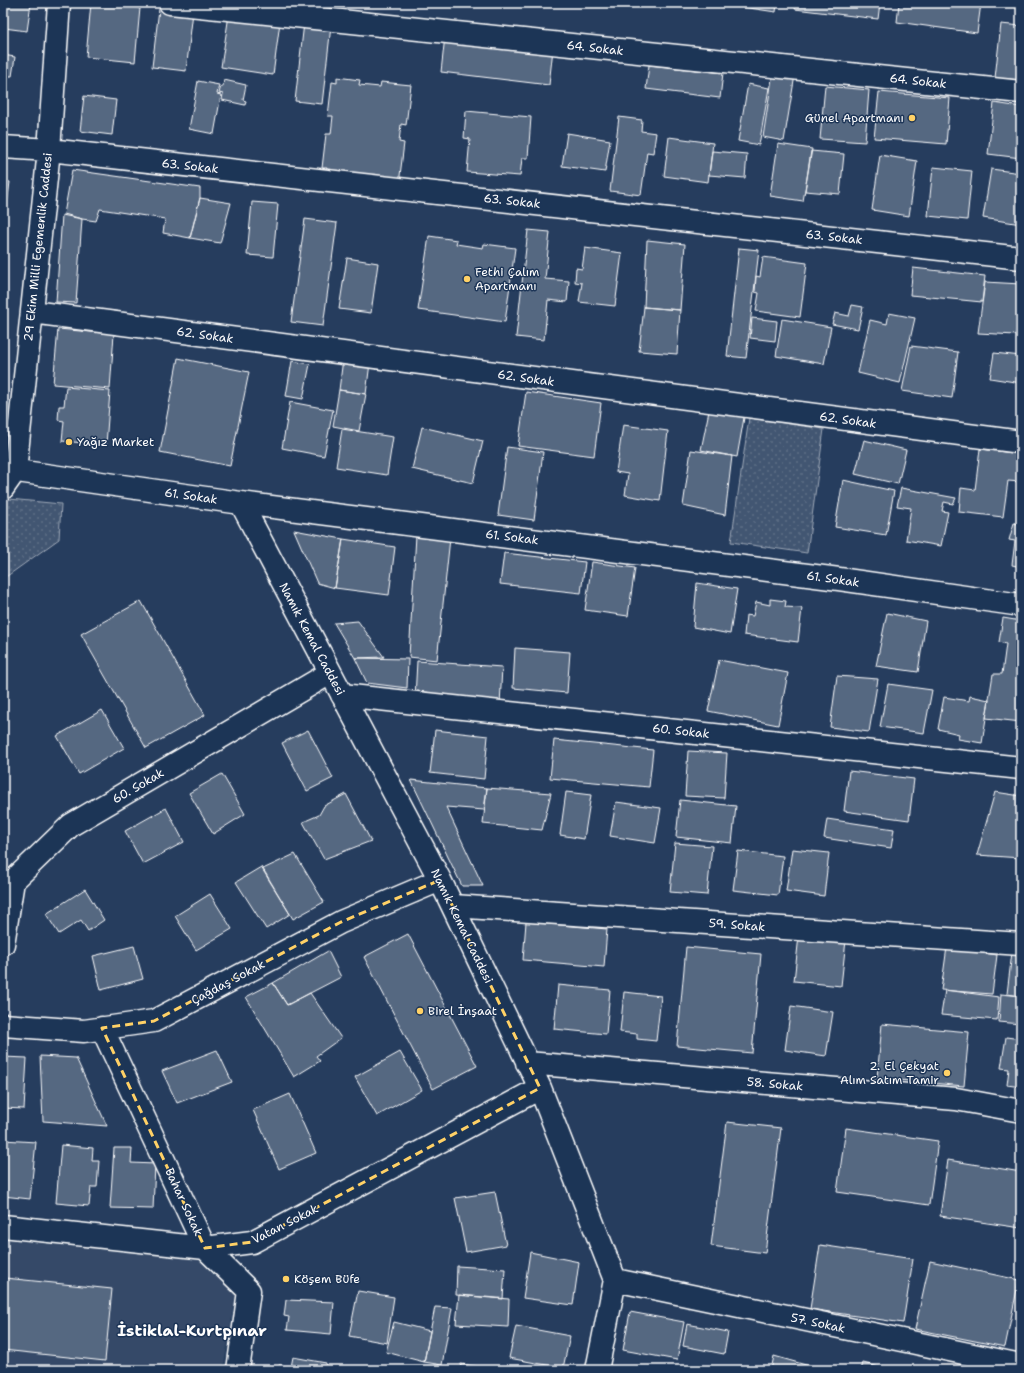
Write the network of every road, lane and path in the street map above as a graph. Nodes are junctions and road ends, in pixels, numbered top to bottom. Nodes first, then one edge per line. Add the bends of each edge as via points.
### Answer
1 (59, 3) edge
2 (170, 3) edge
3 (1021, 92) edge
4 (3, 147) edge
5 (49, 150) junction
6 (1021, 258) edge
7 (32, 312) junction
8 (1021, 442) edge
9 (7, 476) edge
10 (241, 503) junction
11 (1021, 605) edge
12 (330, 673) junction
13 (342, 695) junction
14 (1021, 768) edge
15 (440, 880) junction
16 (452, 906) junction
17 (3, 944) edge
18 (1021, 944) edge
19 (3, 1025) edge
20 (102, 1028) junction
21 (527, 1063) junction
22 (540, 1088) junction
23 (1021, 1112) edge
24 (3, 1226) edge
25 (205, 1248) junction
26 (615, 1280) junction
27 (1021, 1365) edge
28 (238, 1370) edge
29 (597, 1370) edge

1 - 5 street, 29 Ekim Milli Egemenlik Caddesi
2 - 3 street, 64. Sokak
4 - 5 street, 63. Sokak
5 - 6 street, 63. Sokak
5 - 7 street, 29 Ekim Milli Egemenlik Caddesi
7 - 8 street, 62. Sokak
7 - 9 street, 29 Ekim Milli Egemenlik Caddesi
9 - 10 street, 61. Sokak
10 - 11 street, 61. Sokak via 839,579
10 - 12 street, Namık Kemal Caddesi
12 - 13 street, Namık Kemal Caddesi
12 - 17 street, 60. Sokak via 71,825 13,881
13 - 14 street, 60. Sokak
13 - 15 street, Namık Kemal Caddesi
15 - 16 street, Namık Kemal Caddesi
15 - 20 street, Çağdaş Sokak via 340,922 154,1021
16 - 18 street, 59. Sokak
16 - 21 street, Namık Kemal Caddesi
19 - 20 street, Çağdaş Sokak via 84,1031
20 - 25 street, Bahar Sokak
21 - 22 street, Namık Kemal Caddesi
21 - 23 street, 58. Sokak via 956,1099
22 - 25 street, Vatan Sokak via 252,1242
22 - 26 street, Namık Kemal Caddesi
24 - 25 street, Vatan Sokak
25 - 28 street, Bahar Sokak via 249,1291
26 - 27 street, 57. Sokak
26 - 29 street

